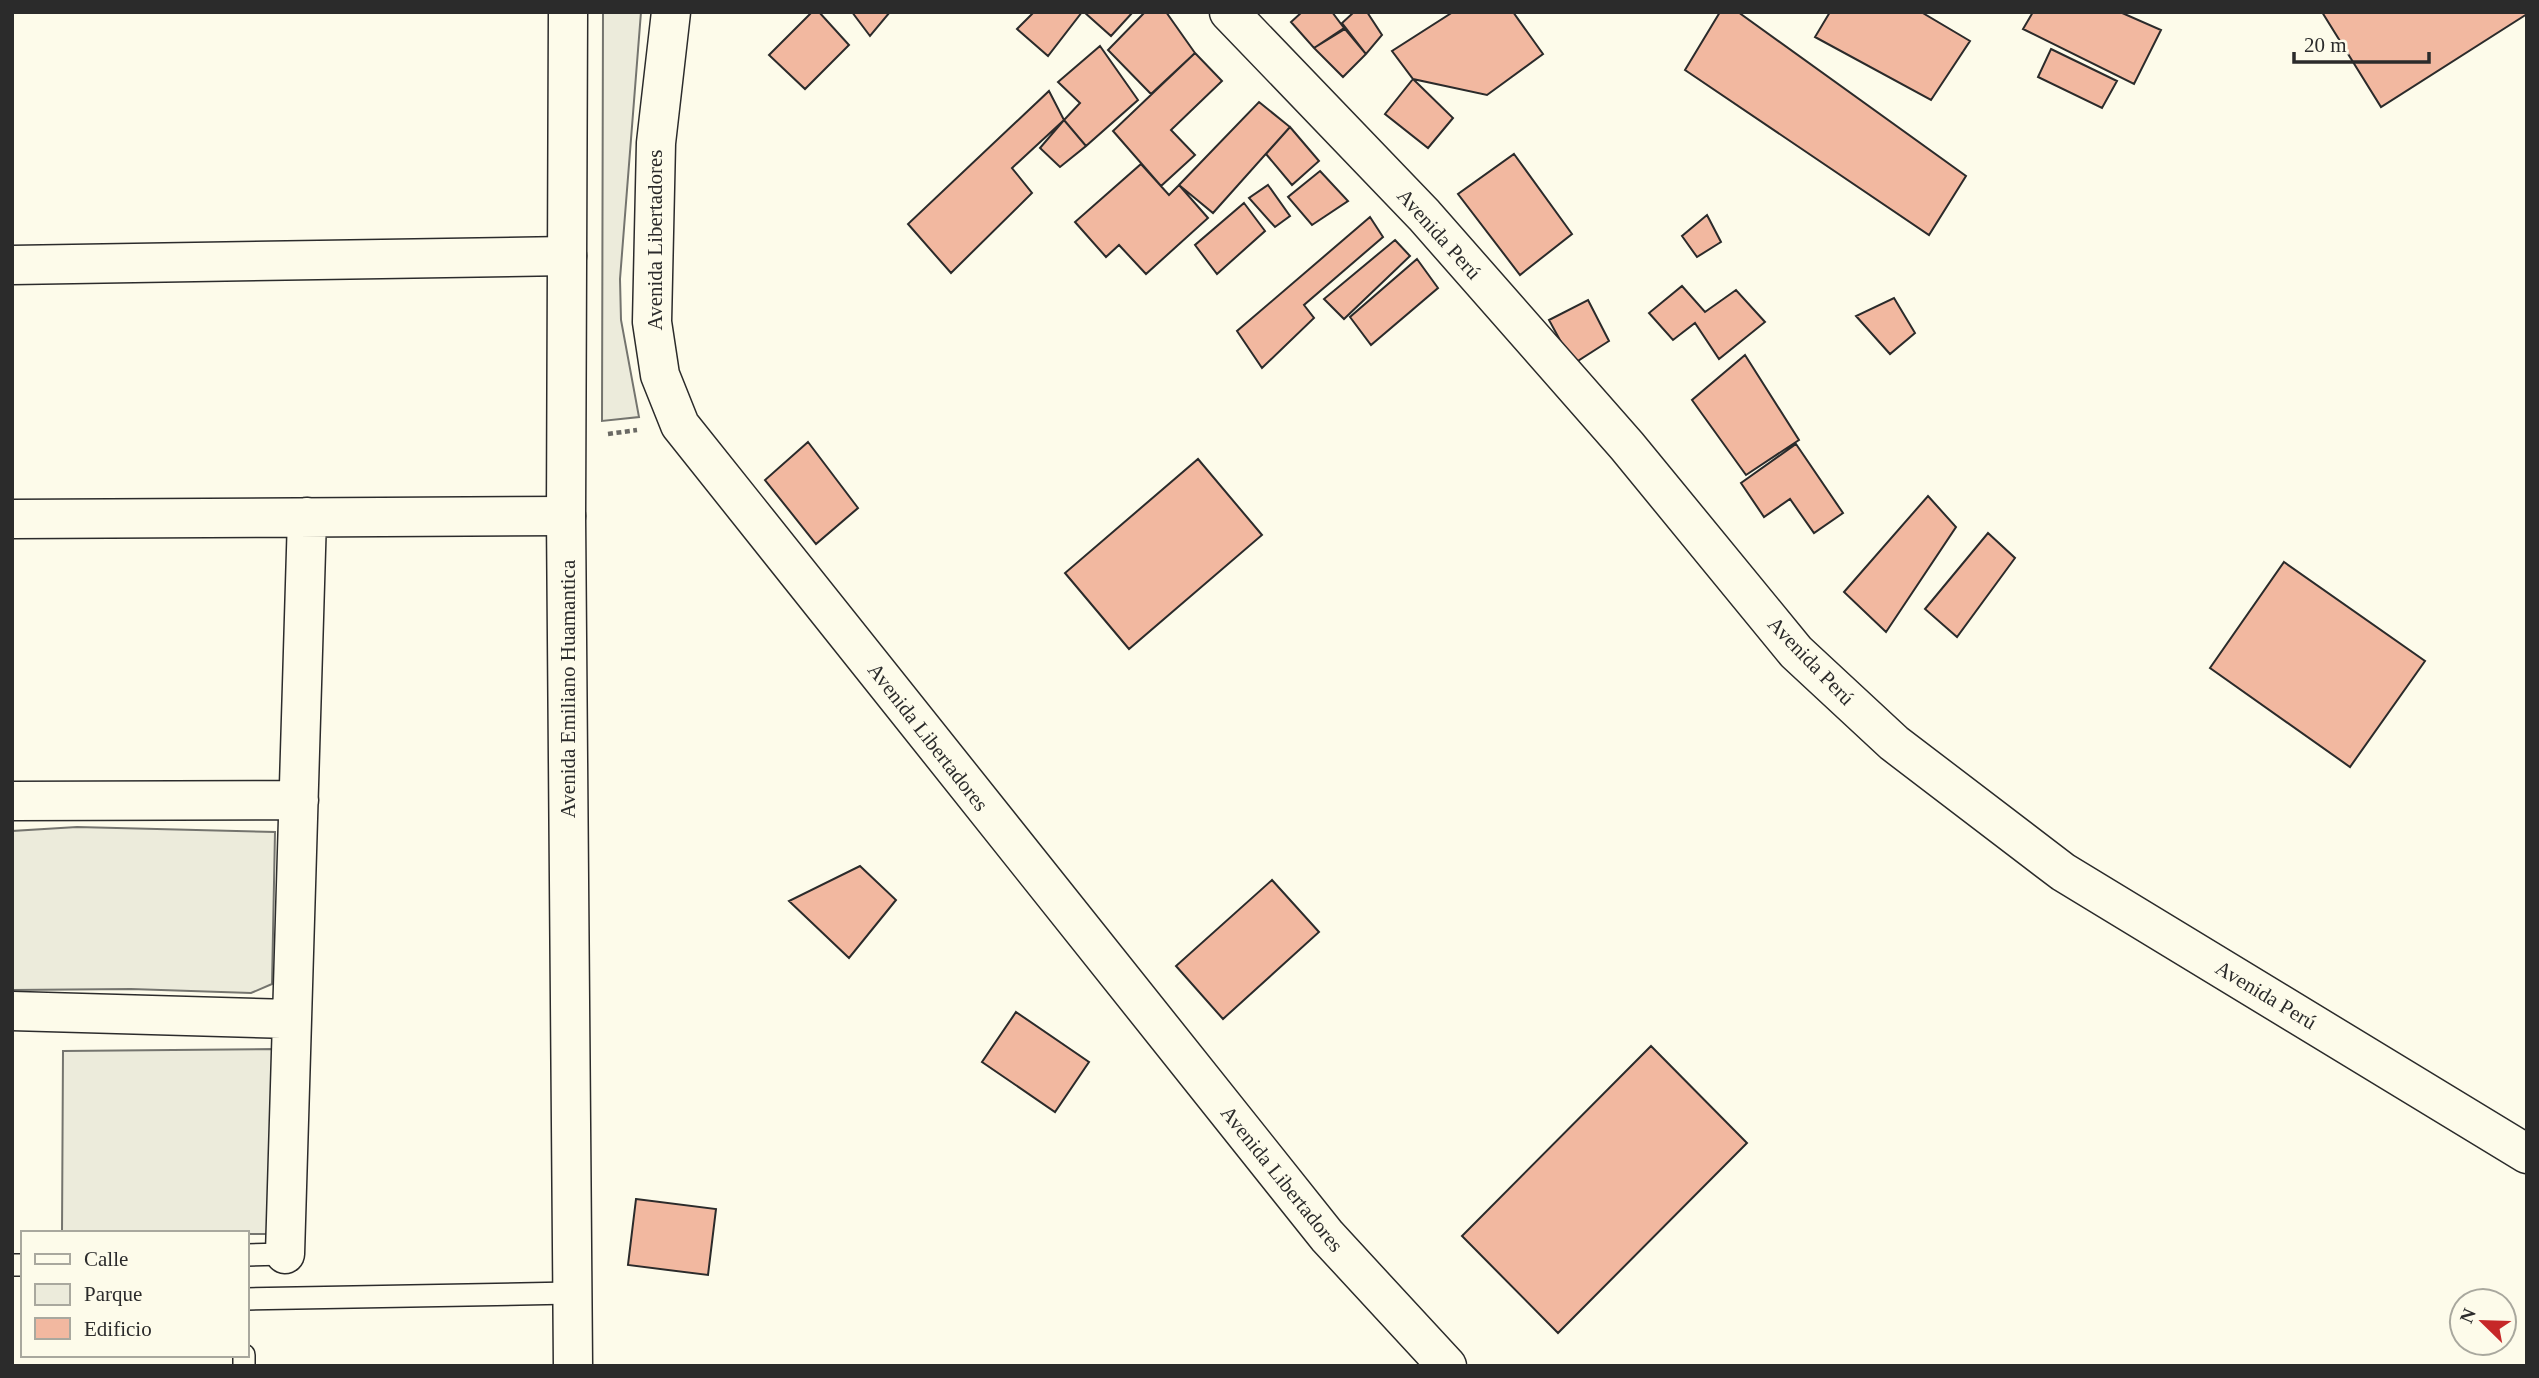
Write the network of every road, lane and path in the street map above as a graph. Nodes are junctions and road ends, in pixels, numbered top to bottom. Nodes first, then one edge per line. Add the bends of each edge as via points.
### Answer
1 (568, 12) edge
2 (671, 12) edge
3 (1230, 12) edge
4 (567, 256) junction
5 (12, 265) edge
6 (680, 425) junction
7 (567, 439) junction
8 (566, 516) junction
9 (307, 517) junction
10 (12, 519) edge
11 (299, 800) junction
12 (12, 801) edge
13 (12, 1012) edge
14 (290, 1019) junction
15 (2527, 1154) edge
16 (285, 1254) joint
17 (248, 1255) edge
18 (571, 1293) junction
19 (248, 1299) edge
20 (573, 1366) edge
21 (1447, 1366) edge

1 - 4 street, Avenida Emiliano Huamantica
2 - 6 street, Avenida Libertadores via 656,143 652,323 660,374
3 - 15 street, Avenida Perú via 1424,215 1627,446 1796,652 1894,743 2063,872
4 - 5 street
4 - 7 street, Avenida Emiliano Huamantica
6 - 7 path
6 - 21 street, Avenida Libertadores via 1318,1225
7 - 8 street, Avenida Emiliano Huamantica
8 - 9 street
8 - 18 street, Avenida Emiliano Huamantica
9 - 10 street
9 - 11 street
11 - 12 street
11 - 14 street
13 - 14 street
14 - 16 street
16 - 17 lane
18 - 19 lane
18 - 20 street, Avenida Emiliano Huamantica

